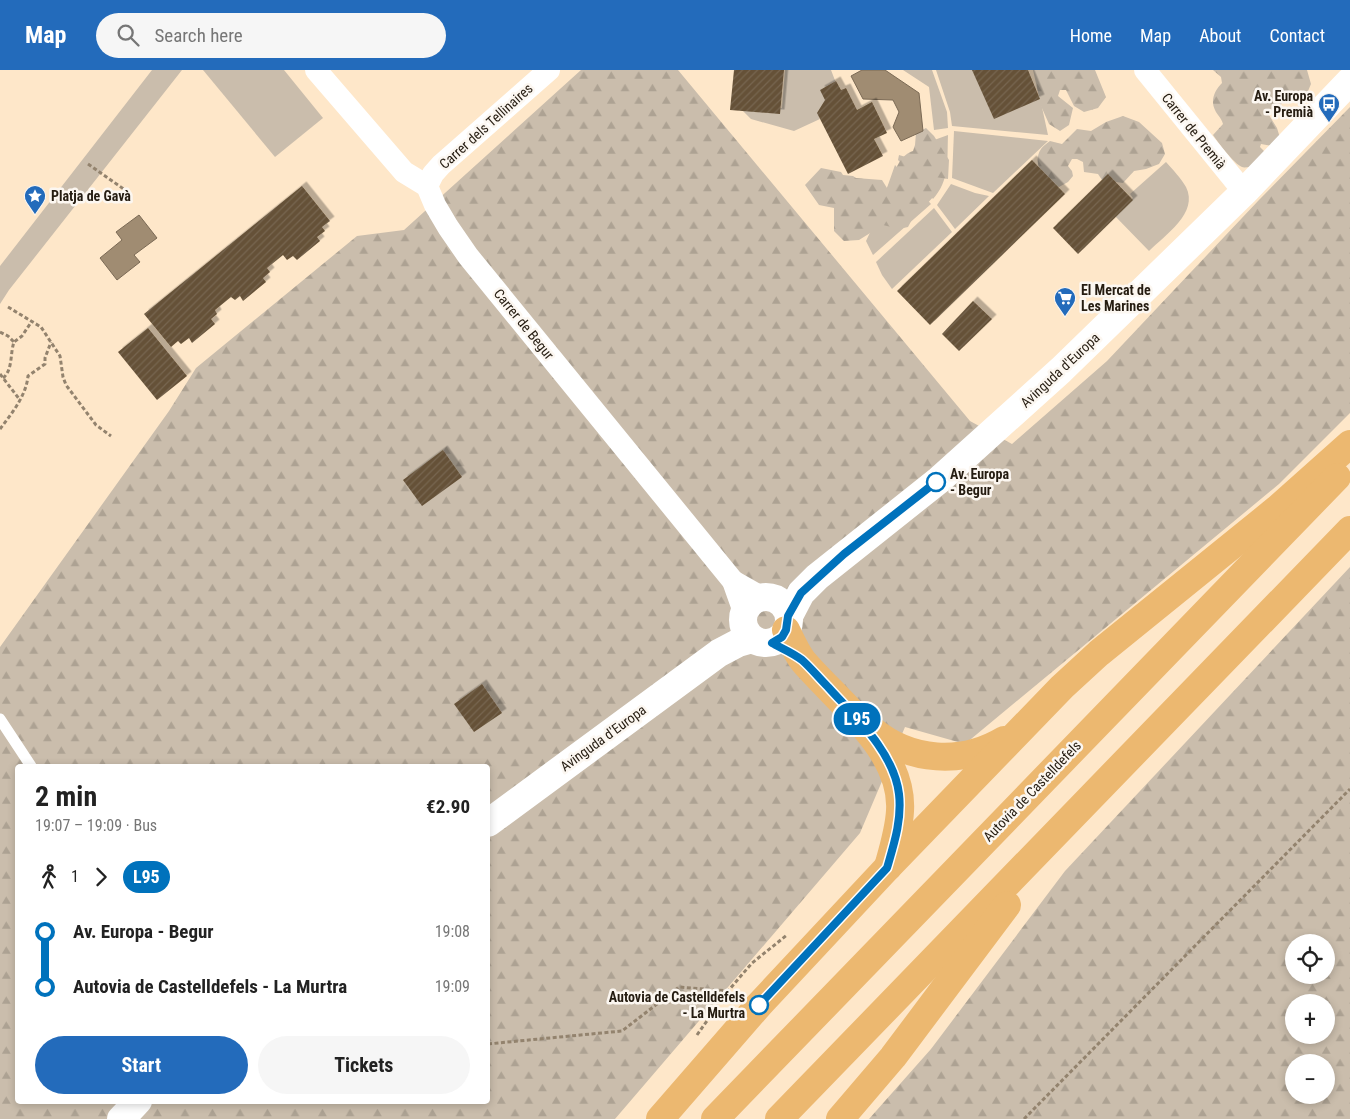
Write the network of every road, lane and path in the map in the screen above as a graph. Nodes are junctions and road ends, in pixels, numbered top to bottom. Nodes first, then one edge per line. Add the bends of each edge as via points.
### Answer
1 (316, 70) edge
2 (549, 70) edge
3 (1145, 70) edge
4 (1350, 81) edge
5 (88, 164) dead end
6 (428, 186) junction
7 (128, 192) dead end
8 (1244, 192) junction
9 (8, 307) dead end
10 (32, 321) junction
11 (0, 332) edge
12 (14, 342) junction
13 (51, 342) junction
14 (0, 374) edge
15 (3, 378) junction
16 (20, 400) junction
17 (0, 429) edge
18 (110, 436) dead end
19 (1350, 444) edge
20 (1350, 464) edge
21 (1350, 530) edge
22 (765, 620) junction
23 (856, 717) junction
24 (0, 719) edge
25 (1029, 721) junction
26 (30, 764) edge
27 (1350, 790) edge
28 (1080, 808) junction
29 (490, 822) edge
30 (887, 868) junction
31 (793, 931) dead end
32 (728, 991) junction
33 (696, 1036) dead end
34 (490, 1044) edge
35 (135, 1104) edge
36 (121, 1119) edge
37 (660, 1119) edge
38 (715, 1119) edge
39 (779, 1119) edge
40 (840, 1119) edge
41 (1024, 1119) edge

1 - 6 street via 404,172
2 - 6 street, Carrer dels Tellinaires via 441,165
3 - 8 street, Carrer de Premià
4 - 8 street, Avinguda d'Europa
5 - 7 path
6 - 22 street, Carrer de Begur via 435,205 468,256
8 - 22 street, Avinguda d'Europa via 1054,376 939,480
9 - 10 path
10 - 12 path
10 - 13 path via 41,327
11 - 12 path
12 - 15 path via 9,369
13 - 16 path via 45,364 28,376 27,387
13 - 18 path via 60,356 66,385 96,425
14 - 15 path
15 - 16 path
16 - 17 path
19 - 25 highway via 1277,509 1098,653
20 - 38 highway, Autovia de Castelldefels
21 - 28 highway
22 - 23 highway
22 - 29 street, Avinguda d'Europa
23 - 25 highway via 878,736 900,748 943,757 968,756 990,748
23 - 30 highway via 886,758 899,791 896,838
24 - 26 lane
25 - 30 highway
27 - 41 path
28 - 39 highway
28 - 40 highway via 898,1050
30 - 37 highway via 759,1005
31 - 32 path via 752,963
32 - 33 path
32 - 34 path via 679,987 622,1031
35 - 36 street

